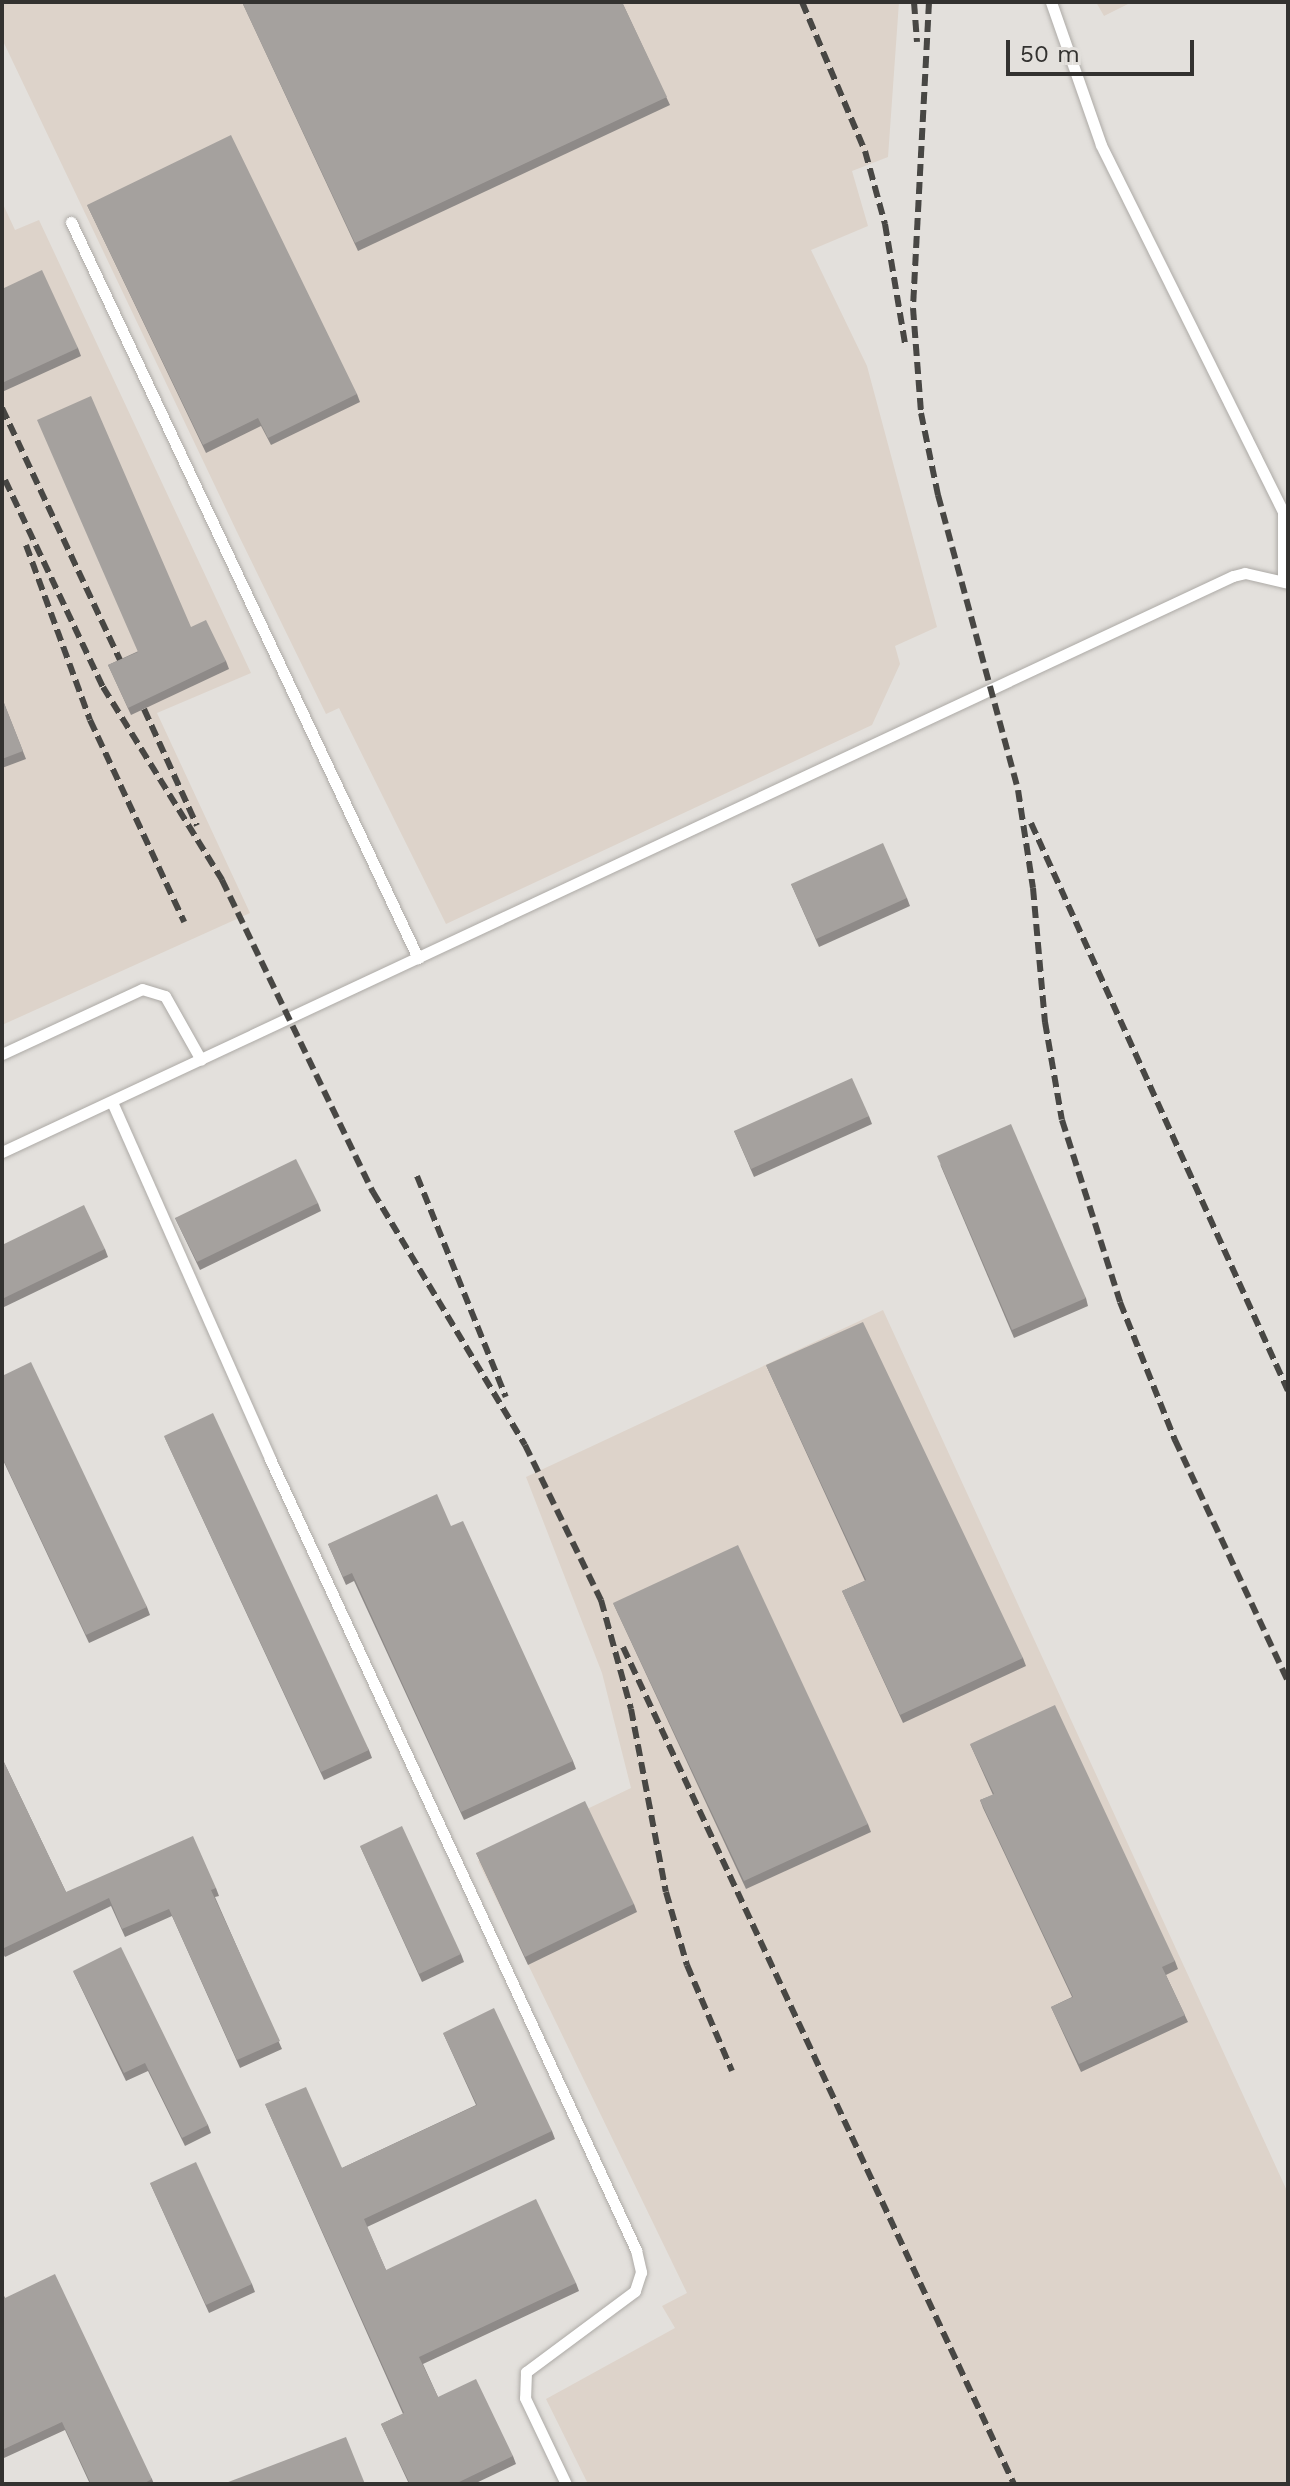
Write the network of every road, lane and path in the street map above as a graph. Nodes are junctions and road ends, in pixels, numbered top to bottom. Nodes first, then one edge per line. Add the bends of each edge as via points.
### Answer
1 (1051, 2) edge
2 (71, 222) dead end
3 (1286, 582) edge
4 (418, 958) junction
5 (2, 1054) edge
6 (201, 1060) junction
7 (112, 1102) junction
8 (2, 1152) edge
9 (566, 2484) edge

1 - 3 lane via 1101,145 1283,511
2 - 4 lane
3 - 4 lane via 1233,576
4 - 6 lane
5 - 6 lane via 142,989 165,996
6 - 7 lane
7 - 8 lane
7 - 9 lane via 270,1459 636,2250 641,2272 635,2291 526,2372 525,2398

